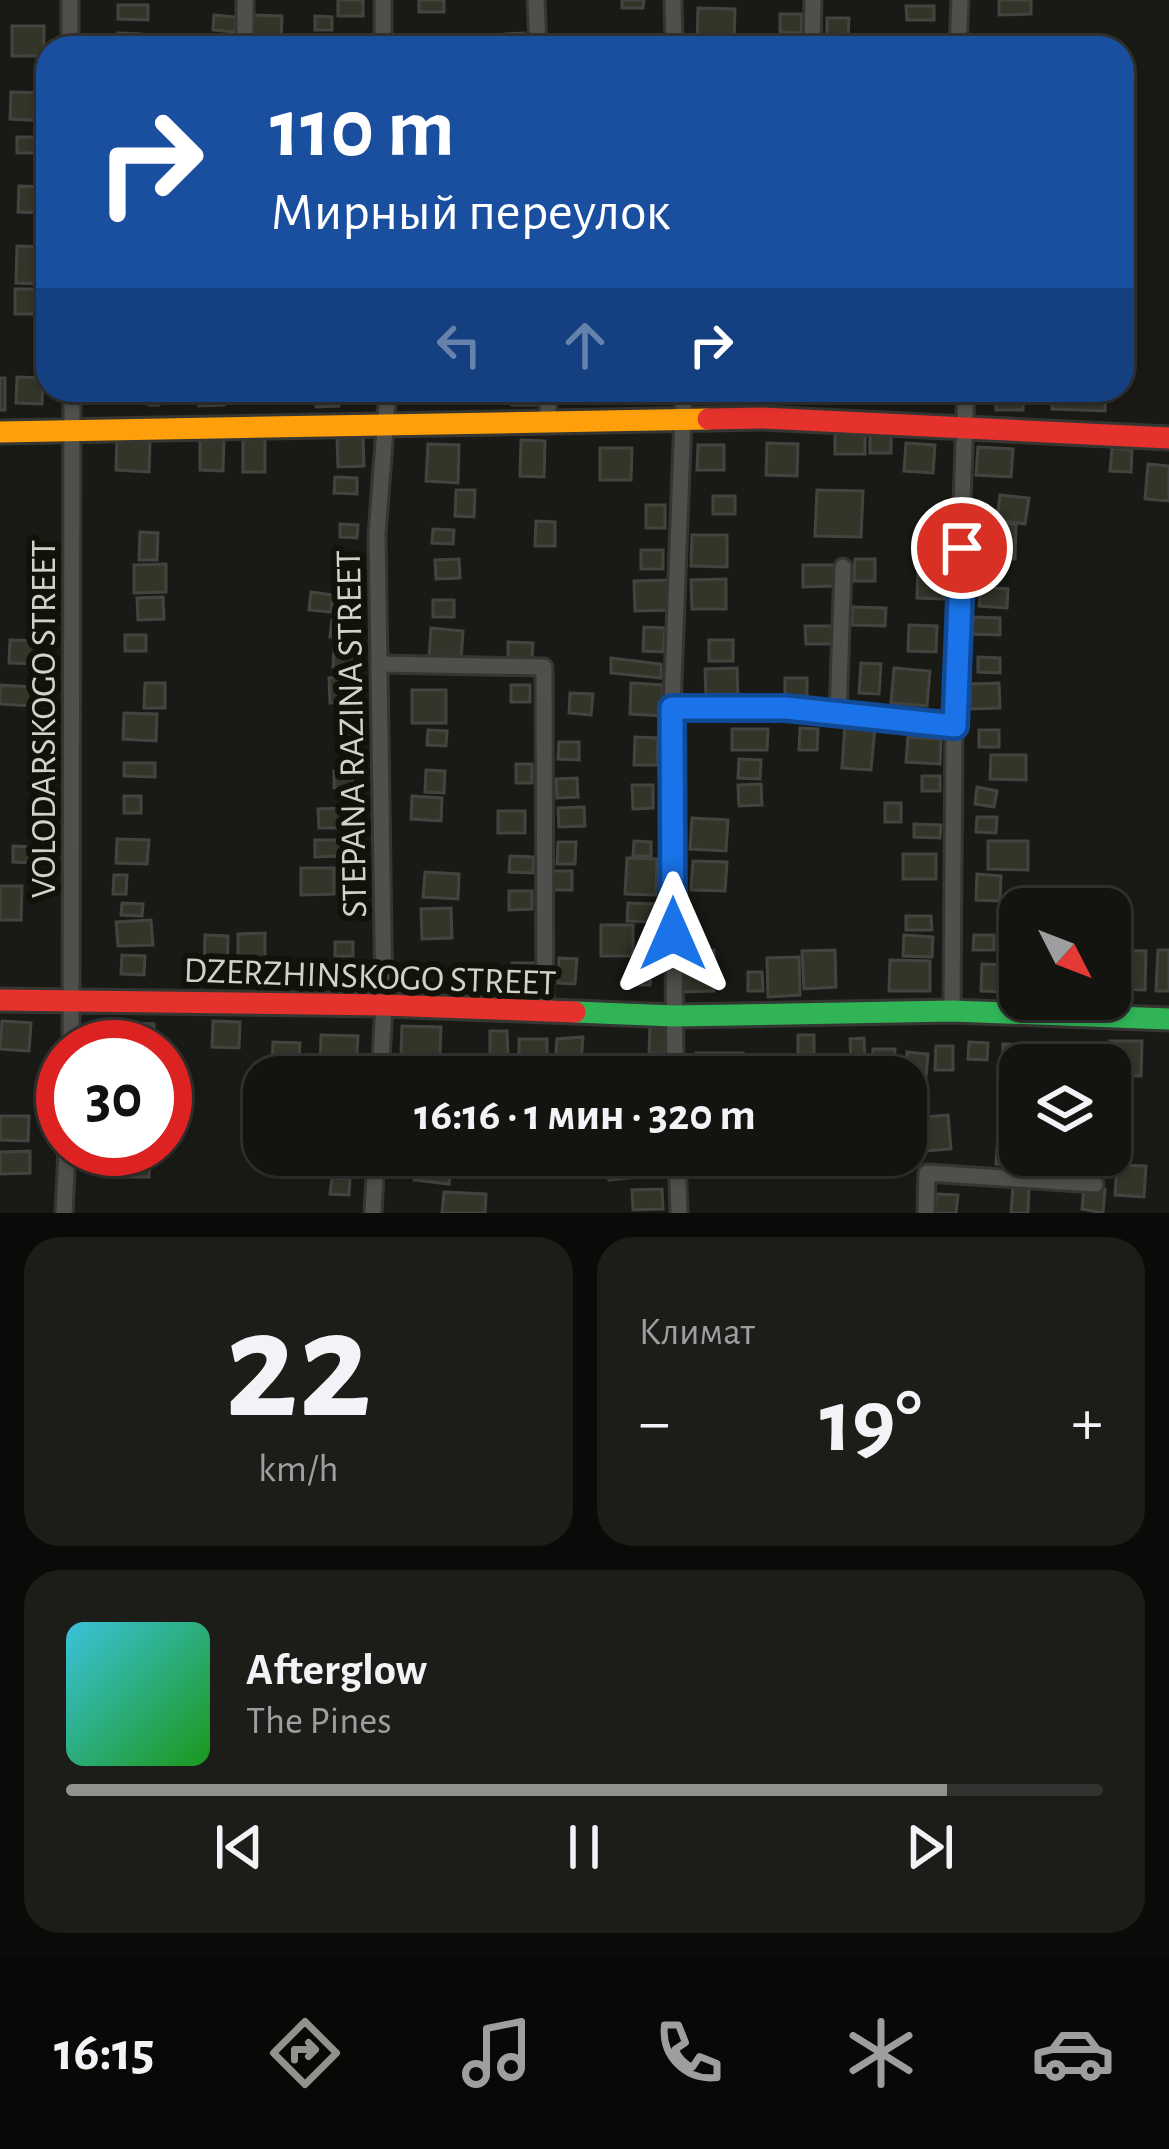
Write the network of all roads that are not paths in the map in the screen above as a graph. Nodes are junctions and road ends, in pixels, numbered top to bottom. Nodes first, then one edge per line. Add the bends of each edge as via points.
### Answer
1 (70, 0) edge
2 (244, 0) edge
3 (382, 0) edge
4 (536, 0) edge
5 (673, 0) edge
6 (813, 0) edge
7 (960, 0) edge
8 (70, 36) edge
9 (245, 36) edge
10 (383, 36) edge
11 (538, 36) edge
12 (674, 36) edge
13 (812, 36) edge
14 (958, 36) edge
15 (72, 402) edge
16 (388, 402) edge
17 (548, 402) edge
18 (684, 402) edge
19 (966, 402) edge
20 (548, 419) junction
21 (389, 422) junction
22 (684, 422) junction
23 (967, 425) junction
24 (0, 433) edge
25 (72, 434) junction
26 (1169, 438) edge
27 (843, 566) dead end
28 (379, 664) junction
29 (672, 708) junction
30 (838, 714) junction
31 (955, 726) junction
32 (0, 1000) edge
33 (72, 1000) junction
34 (384, 1005) junction
35 (952, 1011) junction
36 (545, 1013) junction
37 (674, 1016) junction
38 (1169, 1019) edge
39 (71, 1020) edge
40 (381, 1056) edge
41 (675, 1056) edge
42 (66, 1176) edge
43 (375, 1176) edge
44 (678, 1176) edge
45 (1095, 1184) dead end
46 (64, 1213) edge
47 (373, 1213) edge
48 (679, 1213) edge
49 (926, 1213) edge

1 - 8 street
2 - 9 street
3 - 10 street
4 - 11 street
5 - 12 street
6 - 13 street
7 - 14 street
15 - 25 street, VOLODARSKOGO STREET
16 - 21 street, STEPANA RAZINA STREET
17 - 20 street
18 - 22 street
19 - 23 street
20 - 21 street
20 - 22 street
21 - 25 street
21 - 28 street, STEPANA RAZINA STREET via 377,535
22 - 23 street
22 - 29 street
23 - 26 street
23 - 31 street
24 - 25 street
25 - 33 street, VOLODARSKOGO STREET
27 - 30 street
28 - 34 street, STEPANA RAZINA STREET
28 - 36 street via 544,667
29 - 30 street
29 - 37 street
30 - 31 street
31 - 35 street
32 - 33 street, DZERZHINSKOGO STREET
33 - 34 street, DZERZHINSKOGO STREET
33 - 39 street, VOLODARSKOGO STREET
34 - 36 street, DZERZHINSKOGO STREET
34 - 40 street, STEPANA RAZINA STREET
35 - 37 street, DZERZHINSKOGO STREET
35 - 38 street, DZERZHINSKOGO STREET
36 - 37 street, DZERZHINSKOGO STREET
37 - 41 street
42 - 46 street
43 - 47 street
44 - 48 street
45 - 49 street via 927,1173

